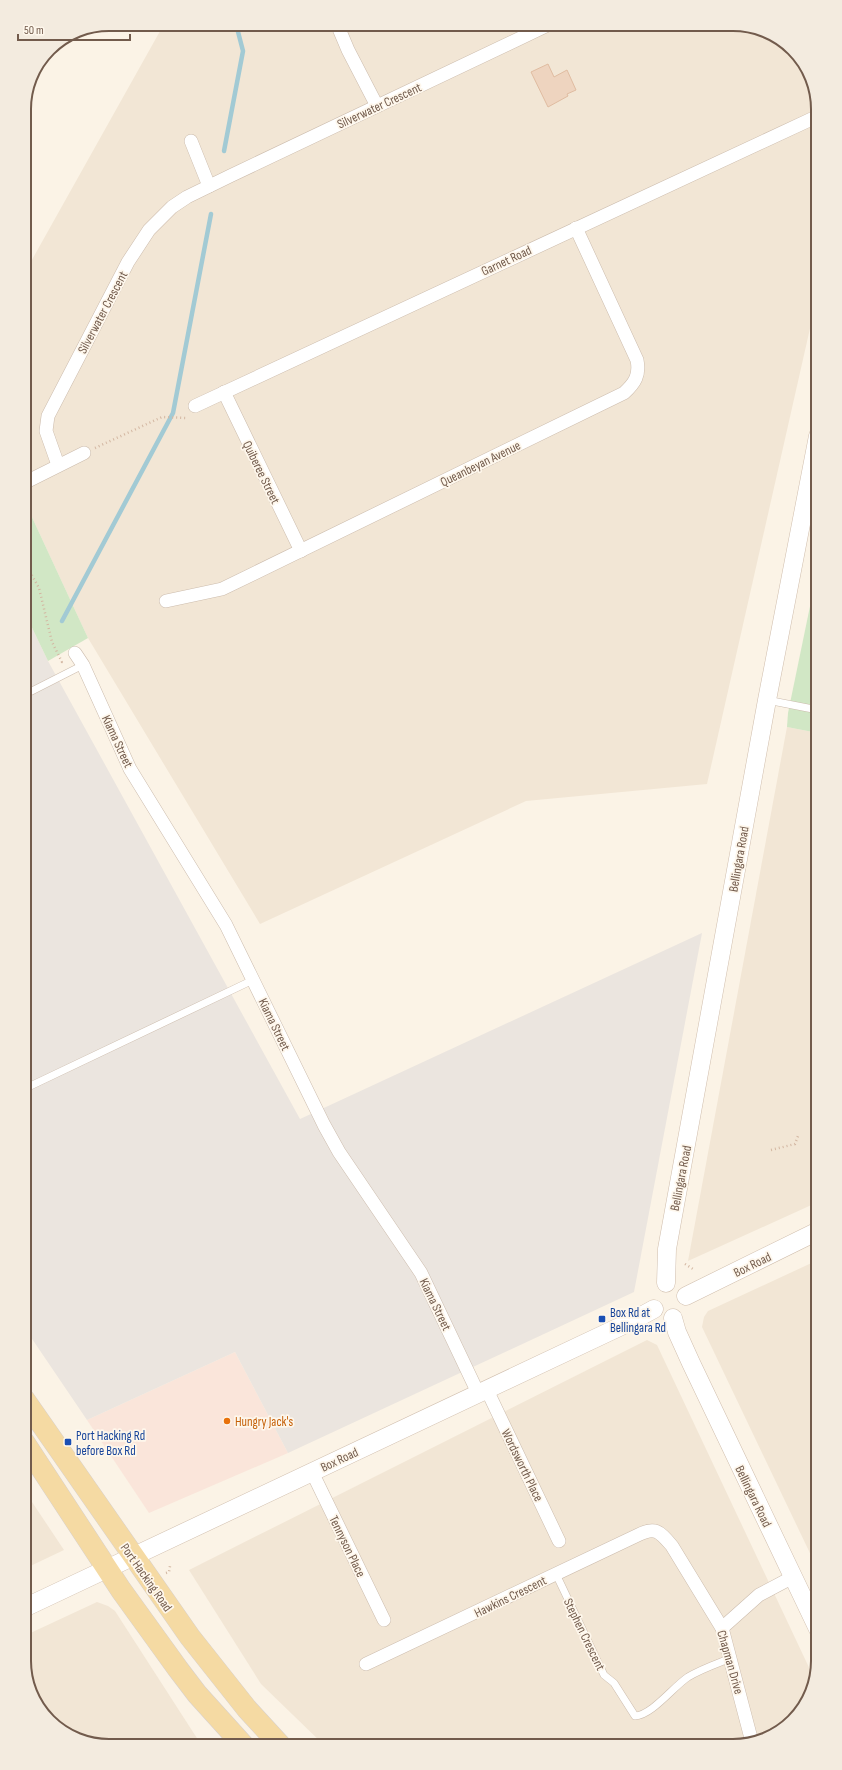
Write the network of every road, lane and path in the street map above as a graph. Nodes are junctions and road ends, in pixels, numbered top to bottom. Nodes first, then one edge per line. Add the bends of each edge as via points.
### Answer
1 (340, 31) edge
2 (535, 31) edge
3 (377, 106) junction
4 (811, 119) edge
5 (191, 141) dead end
6 (209, 186) junction
7 (576, 228) junction
8 (224, 392) junction
9 (195, 406) dead end
10 (189, 418) dead end
11 (84, 453) joint
12 (58, 465) junction
13 (811, 472) edge
14 (31, 479) edge
15 (301, 551) junction
16 (31, 574) edge
17 (166, 601) dead end
18 (75, 653) joint
19 (83, 666) junction
20 (31, 692) edge
21 (767, 700) junction
22 (811, 709) edge
23 (253, 980) junction
24 (31, 1086) edge
25 (798, 1136) dead end
26 (771, 1150) dead end
27 (811, 1235) edge
28 (685, 1264) dead end
29 (693, 1269) dead end
30 (666, 1283) junction
31 (686, 1296) junction
32 (654, 1309) junction
33 (673, 1318) junction
34 (483, 1392) junction
35 (31, 1409) edge
36 (31, 1453) edge
37 (312, 1472) junction
38 (654, 1530) joint
39 (559, 1540) dead end
40 (133, 1557) junction
41 (170, 1566) dead end
42 (107, 1568) junction
43 (169, 1572) dead end
44 (556, 1574) junction
45 (793, 1577) junction
46 (31, 1605) edge
47 (811, 1614) edge
48 (384, 1620) dead end
49 (722, 1628) junction
50 (731, 1658) junction
51 (366, 1664) dead end
52 (751, 1737) edge
53 (238, 1739) edge
54 (275, 1739) edge

1 - 3 street
2 - 3 street, Silverwater Crescent
3 - 6 street, Silverwater Crescent
4 - 7 street, Garnet Road
5 - 6 street
6 - 12 street, Silverwater Crescent via 187,197 160,218 128,262 48,416 46,431
7 - 8 street, Garnet Road
7 - 15 street, Queanbeyan Avenue via 637,360 638,375 631,386 624,393
8 - 9 street, Garnet Road
8 - 15 street, Quiberee Street
10 - 11 path via 162,417
11 - 12 street
12 - 14 street
13 - 21 street, Bellingara Road
15 - 17 street, Queanbeyan Avenue via 222,589
16 - 18 path via 39,588 52,642 62,662
18 - 19 street, Kiama Street
19 - 20 lane
19 - 23 street, Kiama Street via 130,769 213,902
21 - 22 lane
21 - 30 street, Bellingara Road via 667,1249
23 - 24 lane
23 - 34 street, Kiama Street via 338,1152 421,1274
25 - 26 path via 795,1144
27 - 31 street, Box Road
28 - 29 path
30 - 31 street via 676,1284
30 - 32 street via 653,1293
31 - 33 street via 686,1307 679,1316
32 - 33 street via 662,1317
32 - 34 street, Box Road
33 - 45 street, Bellingara Road via 691,1363
34 - 37 street, Box Road
34 - 39 street, Wordsworth Place
35 - 40 main road, Port Hacking Road
36 - 42 main road
37 - 40 street, Box Road
37 - 48 street, Tennyson Place
38 - 44 street, Hawkins Crescent via 644,1532
38 - 49 street, Chapman Drive via 672,1546
40 - 42 street, Box Road
40 - 54 main road, Port Hacking Road via 215,1669
41 - 43 path
42 - 46 street, Box Road
42 - 53 main road via 197,1694
44 - 50 lane, Stephen Crescent via 604,1675 614,1683 635,1716 656,1705 688,1677
44 - 51 street, Hawkins Crescent
45 - 47 street, Bellingara Road
45 - 49 street via 759,1596
49 - 50 street, Chapman Drive
50 - 52 street, Chapman Drive

